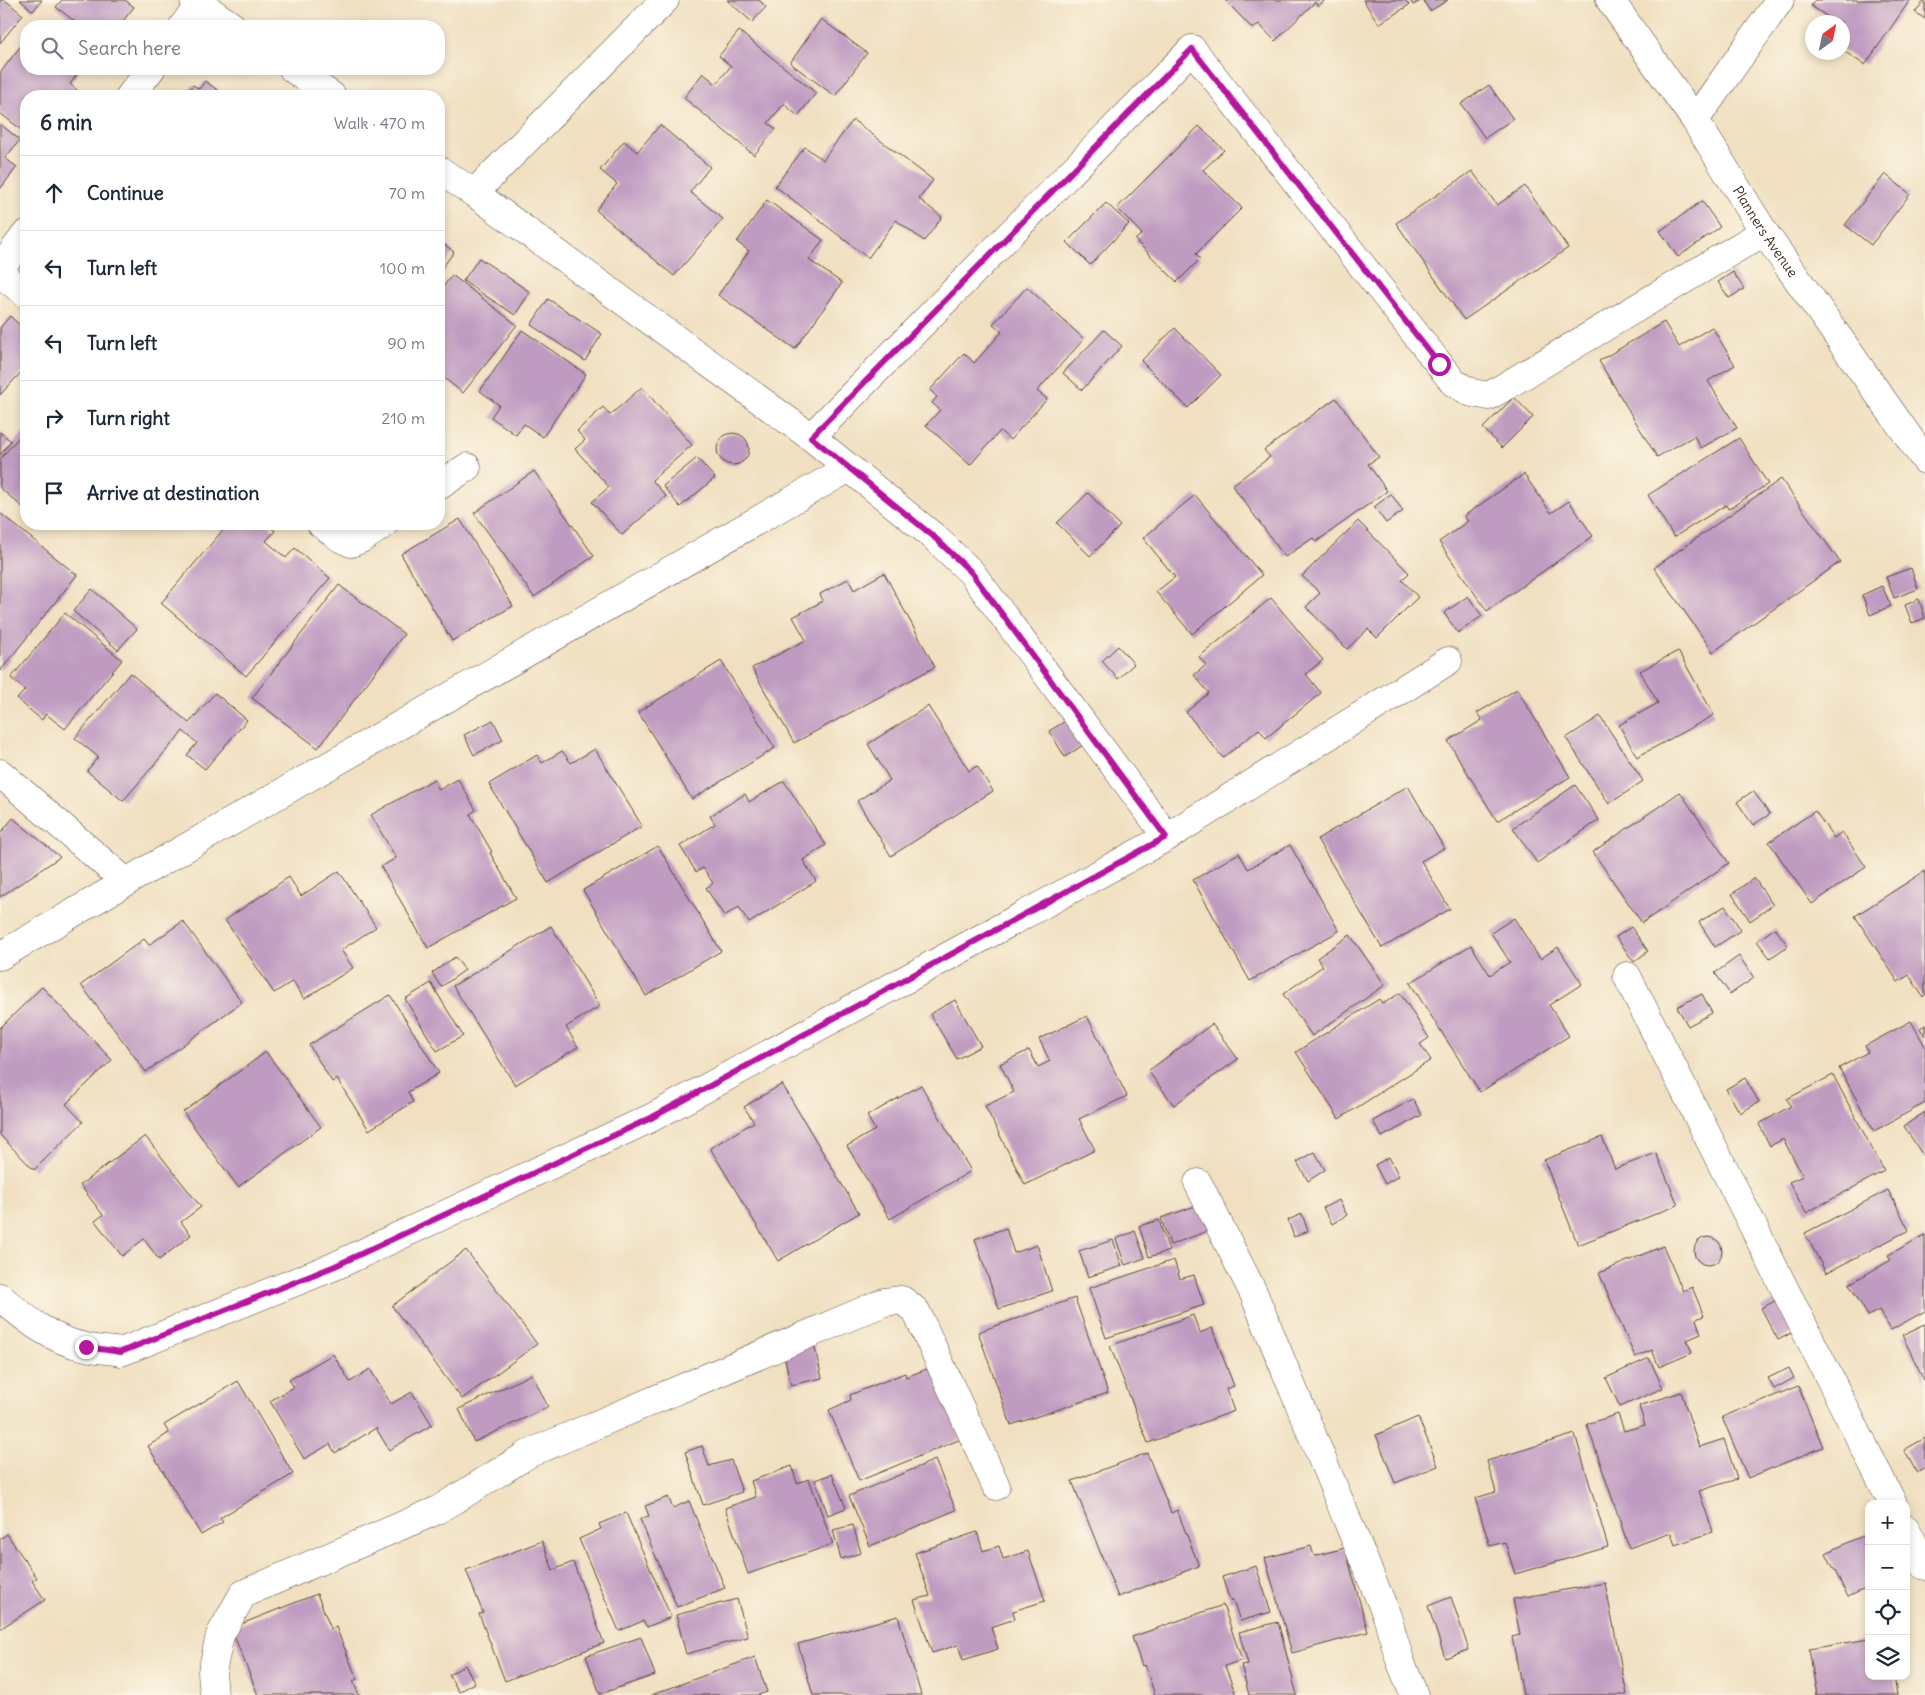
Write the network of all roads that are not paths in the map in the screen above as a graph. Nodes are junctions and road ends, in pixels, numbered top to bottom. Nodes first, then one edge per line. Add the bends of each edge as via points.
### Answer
1 (665, 0) edge
2 (1610, 0) edge
3 (1780, 0) edge
4 (197, 2) edge
5 (187, 20) edge
6 (223, 20) edge
7 (146, 75) edge
8 (302, 75) edge
9 (135, 90) edge
10 (323, 90) edge
11 (1695, 120) junction
12 (445, 174) edge
13 (474, 193) junction
14 (1764, 232) junction
15 (20, 242) edge
16 (0, 269) edge
17 (0, 273) edge
18 (20, 289) edge
19 (811, 437) junction
20 (1925, 460) edge
21 (467, 467) dead end
22 (849, 468) junction
23 (445, 482) edge
24 (329, 530) edge
25 (375, 530) edge
26 (1448, 661) dead end
27 (0, 773) edge
28 (1166, 837) junction
29 (126, 882) junction
30 (0, 956) edge
31 (1627, 976) dead end
32 (1198, 1183) dead end
33 (0, 1297) edge
34 (996, 1486) dead end
35 (1891, 1500) edge
36 (1910, 1537) edge
37 (1925, 1566) edge
38 (214, 1695) edge
39 (1414, 1695) edge

1 - 13 street
2 - 11 street, Planners Avenue
3 - 11 street
4 - 5 street
4 - 6 street
7 - 9 street
8 - 10 street
11 - 14 street, Planners Avenue
12 - 13 street
13 - 19 street
14 - 19 street via 1489,396 1472,393 1454,383 1192,49
14 - 20 street, Planners Avenue
15 - 16 street
17 - 18 street
19 - 22 street
21 - 23 street
22 - 28 street via 933,536 971,572
22 - 29 street
24 - 25 street via 351,543
26 - 28 street
27 - 29 street
28 - 33 street via 651,1118 335,1266 121,1352 86,1347 58,1338 35,1326
29 - 30 street
31 - 35 street
32 - 39 street via 1253,1292 1387,1616
34 - 38 street via 916,1311 902,1300 884,1302 530,1453 438,1510 243,1594 220,1635 212,1672
36 - 37 street

